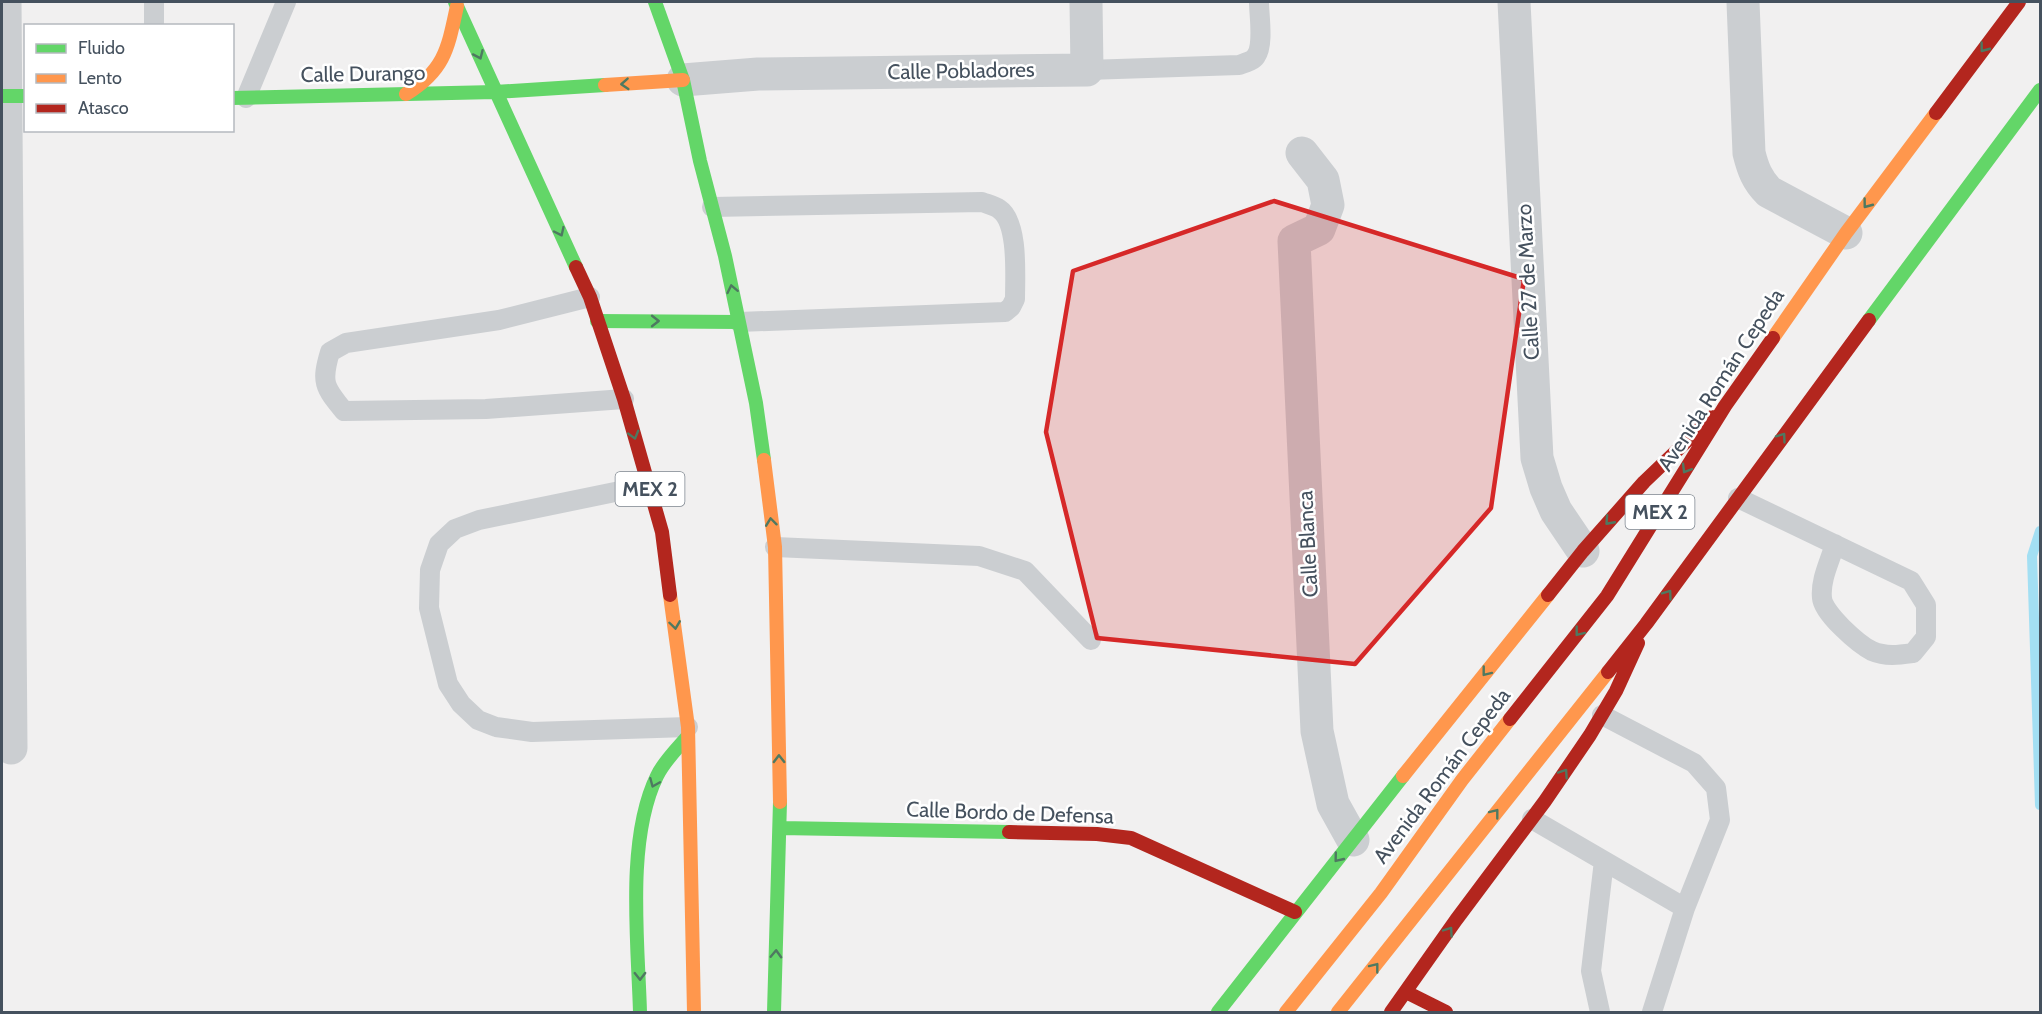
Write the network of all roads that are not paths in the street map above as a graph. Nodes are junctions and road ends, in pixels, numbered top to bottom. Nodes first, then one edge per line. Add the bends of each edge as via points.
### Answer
1 (5, 2) edge
2 (154, 2) edge
3 (286, 2) edge
4 (655, 2) edge
5 (666, 2) edge
6 (1086, 2) edge
7 (1259, 2) edge
8 (1514, 2) edge
9 (1743, 2) edge
10 (2019, 2) edge
11 (456, 4) edge
12 (663, 21) junction
13 (154, 24) edge
14 (1087, 70) junction
15 (683, 80) junction
16 (2040, 90) edge
17 (495, 92) junction
18 (406, 94) junction
19 (11, 96) edge
20 (239, 98) edge
21 (1302, 153) dead end
22 (712, 207) junction
23 (1846, 233) junction
24 (590, 297) junction
25 (597, 321) junction
26 (739, 322) junction
27 (624, 399) junction
28 (1725, 406) junction
29 (649, 485) junction
30 (1738, 498) junction
31 (1835, 544) junction
32 (775, 547) junction
33 (1583, 551) junction
34 (1646, 624) junction
35 (1091, 640) dead end
36 (1602, 715) junction
37 (688, 732) junction
38 (11, 748) dead end
39 (1532, 819) junction
40 (780, 828) junction
41 (1353, 840) junction
42 (1604, 861) junction
43 (1685, 908) junction
44 (1294, 912) junction
45 (1406, 992) junction
46 (640, 1012) edge
47 (694, 1012) edge
48 (774, 1012) edge
49 (1218, 1012) edge
50 (1286, 1012) edge
51 (1338, 1012) edge
52 (1391, 1012) edge
53 (1446, 1012) edge
54 (1600, 1012) edge
55 (1652, 1012) edge

1 - 19 street
2 - 13 lane
3 - 20 lane
4 - 12 main road
5 - 12 lane
6 - 14 street
7 - 14 lane, Calle Pobladores via 1260,47 1256,57 1239,65
8 - 33 street, Calle 27 de Marzo via 1537,458 1556,510
9 - 23 street via 1749,153 1755,174 1769,192
10 -> 23 main road, Avenida Román Cepeda / MEX 2
11 -> 17 main road, MEX 2
11 - 18 main road via 451,36 439,66
12 - 15 main road
14 - 15 street, Calle Pobladores via 780,74
15 -> 17 main road, Calle Durango
15 - 22 main road
30 -> 16 main road, MEX 2
17 - 18 main road, Calle Durango
17 -> 24 main road, MEX 2
18 - 20 main road, Calle Durango
19 - 38 street
21 - 41 street, Calle Blanca via 1323,180 1328,205 1319,229 1294,241 1317,731 1333,804
26 -> 22 main road
22 - 26 lane via 982,202 1000,209 1011,225 1015,299 1005,312
23 - 28 main road, Avenida Román Cepeda / MEX 2
24 - 25 main road, MEX 2
24 - 27 lane via 499,320 346,343 330,352 323,375 331,396 344,411 486,409
25 -> 26 main road
25 - 27 main road, MEX 2
32 -> 26 main road via 756,403
27 -> 29 main road, MEX 2
28 -> 33 main road, MEX 2 via 1644,482
28 -> 50 main road, Avenida Román Cepeda / MEX 2 via 1607,596
29 -> 37 main road, MEX 2 via 662,532
29 - 37 lane via 479,520 455,529 439,544 430,570 429,608 448,684 478,720 532,732
30 - 31 lane
34 -> 30 main road, MEX 2
31 - 31 lane via 1911,581 1926,605 1926,637 1913,653 1894,656 1872,651 1841,628 1822,601 1822,584
32 - 35 lane via 979,556 1025,571
40 -> 32 main road
33 -> 41 main road, MEX 2
34 - 36 main road, MEX 2
51 -> 34 main road, MEX 2
39 -> 36 main road, MEX 2
36 - 43 lane via 1694,763 1716,788 1720,820
37 -> 46 main road via 656,777 641,834
37 - 47 main road, MEX 2
39 - 42 lane
45 -> 39 main road, MEX 2
40 - 44 main road, Calle Bordo de Defensa via 1097,834 1131,838
48 -> 40 main road
41 -> 44 main road, MEX 2
42 - 43 lane
42 - 54 lane via 1591,971
43 - 55 lane
44 - 49 main road, MEX 2
45 - 52 main road, MEX 2
45 - 53 main road

